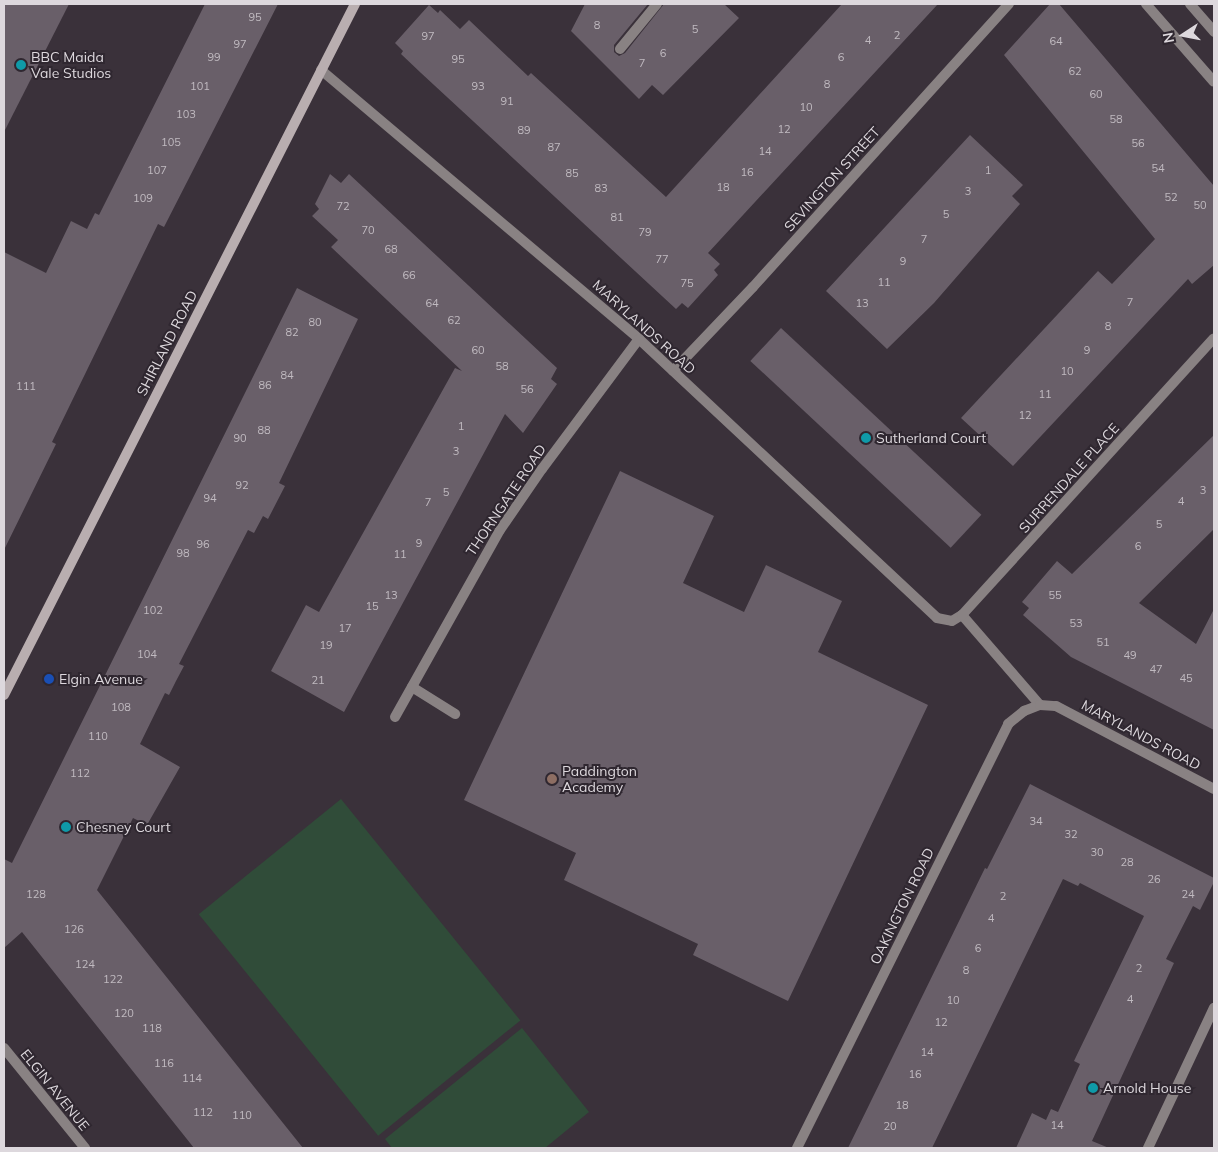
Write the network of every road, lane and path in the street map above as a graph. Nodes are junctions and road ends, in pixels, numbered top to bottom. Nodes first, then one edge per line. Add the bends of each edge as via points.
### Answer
1 (355, 4) edge
2 (658, 4) edge
3 (1010, 4) edge
4 (1146, 4) edge
5 (1190, 4) edge
6 (1214, 32) edge
7 (620, 49) dead end
8 (321, 70) junction
9 (1214, 82) edge
10 (1214, 338) edge
11 (639, 339) junction
12 (673, 371) junction
13 (962, 615) junction
14 (412, 687) junction
15 (4, 695) edge
16 (1040, 705) junction
17 (1056, 706) joint
18 (455, 714) dead end
19 (395, 717) dead end
20 (1214, 789) edge
21 (1214, 1008) edge
22 (4, 1048) edge
23 (85, 1148) edge
24 (797, 1148) edge
25 (1148, 1148) edge

1 - 8 main road, SHIRLAND ROAD
2 - 7 street
3 - 12 street, SEVINGTON STREET
4 - 9 street
5 - 6 street
8 - 11 street, MARYLANDS ROAD
8 - 15 main road, SHIRLAND ROAD
10 - 13 street, SURRENDALE PLACE
11 - 12 street, MARYLANDS ROAD
11 - 14 street, THORNGATE ROAD via 500,530
12 - 13 street, MARYLANDS ROAD via 937,618 952,621
13 - 16 street
14 - 18 street
14 - 19 street, THORNGATE ROAD
16 - 17 street, OAKINGTON ROAD
16 - 24 street, OAKINGTON ROAD via 1024,711 1008,724
17 - 20 street, MARYLANDS ROAD
21 - 25 street
22 - 23 street, ELGIN AVENUE

